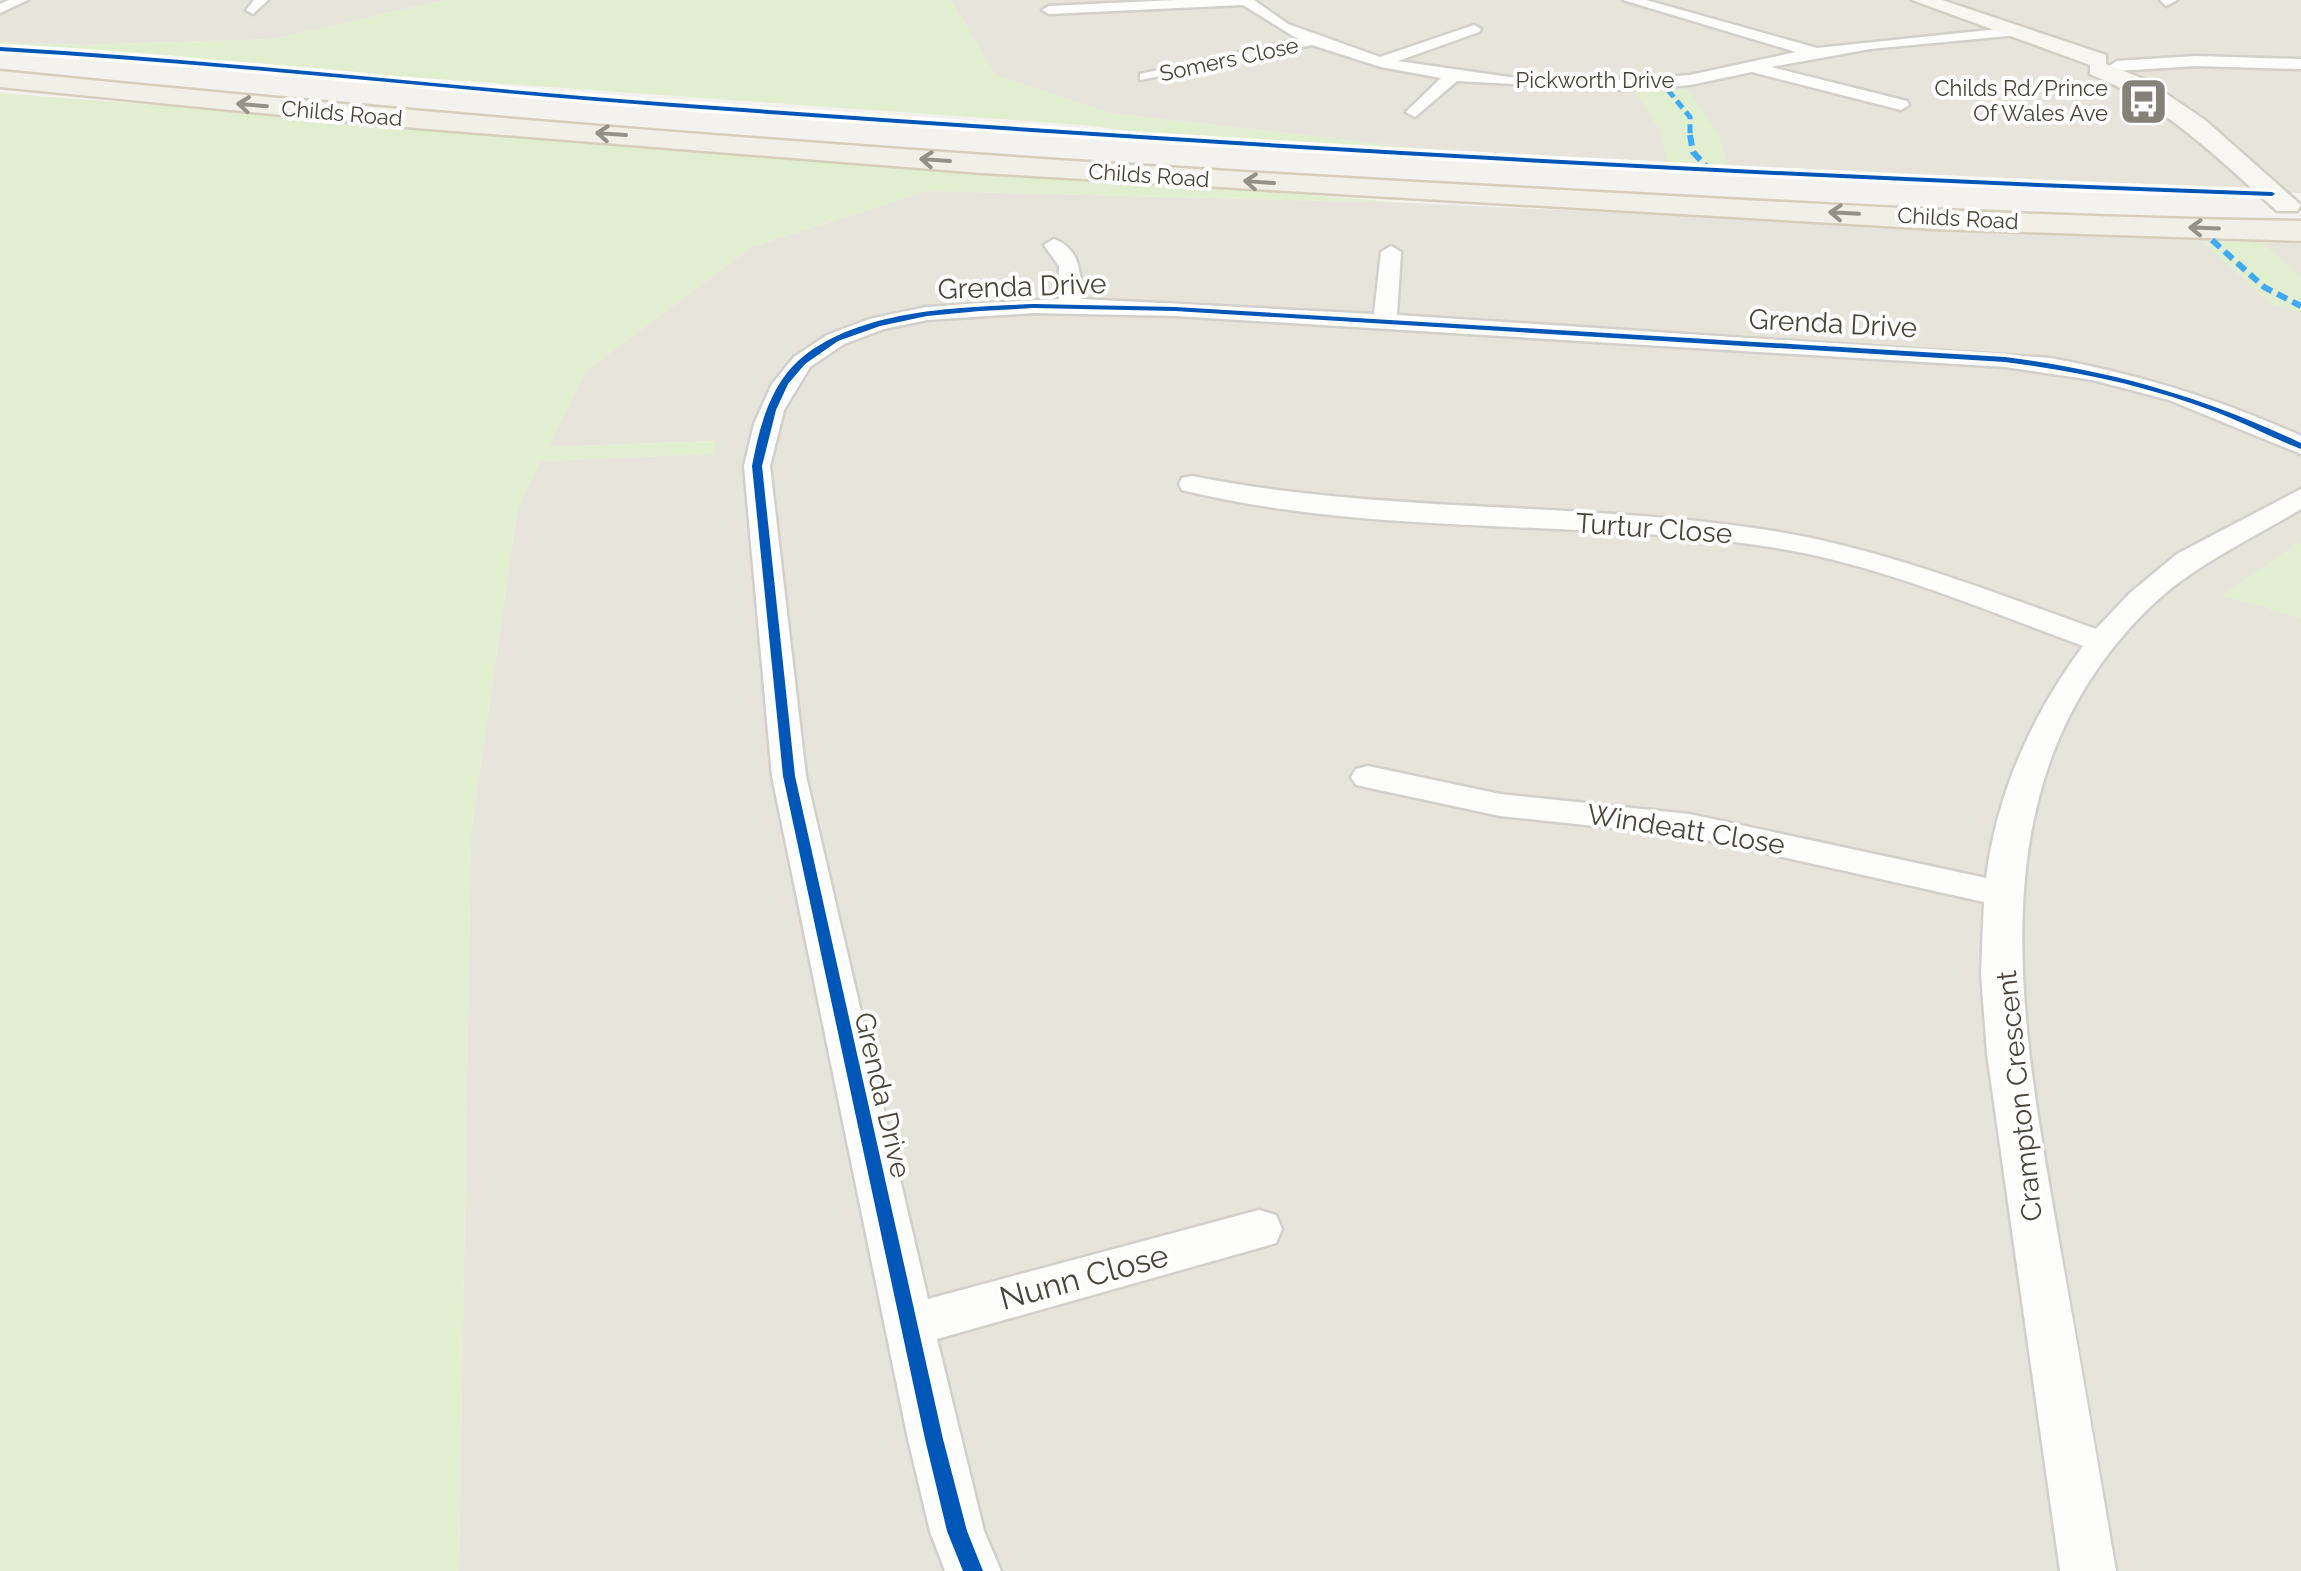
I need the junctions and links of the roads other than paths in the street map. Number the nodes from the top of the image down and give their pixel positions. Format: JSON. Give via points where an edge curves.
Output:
{"nodes":[{"id":1,"x":22,"y":0,"type":"edge"},
{"id":2,"x":1630,"y":0,"type":"edge"},
{"id":3,"x":1922,"y":0,"type":"edge"},
{"id":4,"x":1245,"y":1,"type":"edge"},
{"id":5,"x":0,"y":8,"type":"edge"},
{"id":6,"x":1049,"y":10,"type":"dead end"},
{"id":7,"x":1474,"y":29,"type":"dead end"},
{"id":8,"x":2018,"y":31,"type":"junction"},
{"id":9,"x":1312,"y":41,"type":"junction"},
{"id":10,"x":1815,"y":52,"type":"junction"},
{"id":11,"x":0,"y":62,"type":"edge"},
{"id":12,"x":1383,"y":62,"type":"junction"},
{"id":13,"x":2301,"y":64,"type":"edge"},
{"id":14,"x":2103,"y":65,"type":"junction"},
{"id":15,"x":1756,"y":68,"type":"junction"},
{"id":16,"x":1455,"y":74,"type":"junction"},
{"id":17,"x":1146,"y":77,"type":"dead end"},
{"id":18,"x":0,"y":79,"type":"edge"},
{"id":19,"x":1900,"y":105,"type":"dead end"},
{"id":20,"x":1415,"y":112,"type":"dead end"},
{"id":21,"x":1328,"y":161,"type":"junction"},
{"id":22,"x":1692,"y":206,"type":"junction"},
{"id":23,"x":2298,"y":210,"type":"edge"},
{"id":24,"x":1054,"y":245,"type":"dead end"},
{"id":25,"x":1391,"y":252,"type":"dead end"},
{"id":26,"x":1070,"y":308,"type":"junction"},
{"id":27,"x":1385,"y":322,"type":"junction"},
{"id":28,"x":2301,"y":446,"type":"edge"},
{"id":29,"x":1192,"y":484,"type":"dead end"},
{"id":30,"x":2299,"y":499,"type":"edge"},
{"id":31,"x":2102,"y":642,"type":"junction"},
{"id":32,"x":1368,"y":778,"type":"dead end"},
{"id":33,"x":2002,"y":894,"type":"junction"},
{"id":34,"x":1259,"y":1228,"type":"dead end"},
{"id":35,"x":909,"y":1325,"type":"junction"},
{"id":36,"x":974,"y":1571,"type":"edge"},
{"id":37,"x":2088,"y":1571,"type":"edge"}],
"edges":[{"from":1,"to":5,"type":"street"},
{"from":2,"to":10,"type":"street"},
{"from":3,"to":8,"type":"street"},
{"from":4,"to":6,"type":"street"},
{"from":4,"to":9,"type":"street","name":"Pickworth Drive","via":[[1272,23]]},
{"from":7,"to":12,"type":"street"},
{"from":8,"to":10,"type":"street","name":"Pickworth Drive"},
{"from":8,"to":14,"type":"street"},
{"from":9,"to":12,"type":"street","name":"Pickworth Drive"},
{"from":9,"to":17,"type":"street","name":"Somers Close"},
{"from":10,"to":15,"type":"street","name":"Pickworth Drive"},
{"from":11,"to":21,"type":"main road","name":"Childs Road"},
{"from":12,"to":16,"type":"street","name":"Pickworth Drive"},
{"from":13,"to":14,"type":"street"},
{"from":14,"to":23,"type":"street","via":[[2238,158]]},
{"from":15,"to":16,"type":"street","name":"Pickworth Drive","via":[[1646,84],[1550,84]]},
{"from":15,"to":19,"type":"street"},
{"from":16,"to":20,"type":"street"},
{"from":22,"to":18,"type":"main road","name":"Childs Road","one_way":true,"via":[[770,148]]},
{"from":21,"to":22,"type":"main road","via":[[1322,173],[1340,180]]},
{"from":21,"to":23,"type":"main road","name":"Childs Road"},
{"from":23,"to":22,"type":"main road","name":"Childs Road","one_way":true},
{"from":24,"to":26,"type":"street","via":[[1070,266]]},
{"from":25,"to":27,"type":"street"},
{"from":26,"to":27,"type":"street","name":"Grenda Drive"},
{"from":26,"to":35,"type":"street","name":"Grenda Drive","via":[[924,315],[845,336],[789,377],[759,454],[790,776]]},
{"from":27,"to":28,"type":"street","name":"Grenda Drive","via":[[2042,362],[2162,387]]},
{"from":29,"to":31,"type":"street","name":"Turtur Close","via":[[1286,502],[1804,544],[1894,567]]},
{"from":30,"to":31,"type":"street","name":"Crampton Crescent","via":[[2176,570]]},
{"from":31,"to":33,"type":"street","name":"Crampton Crescent","via":[[2060,702],[2035,754]]},
{"from":32,"to":33,"type":"street","name":"Windeatt Close","via":[[1500,805],[1690,825]]},
{"from":33,"to":37,"type":"street","name":"Crampton Crescent","via":[[2004,1012],[2020,1142]]},
{"from":34,"to":35,"type":"street","name":"Nunn Close"},
{"from":35,"to":36,"type":"street","name":"Grenda Drive","via":[[958,1531]]}]}
